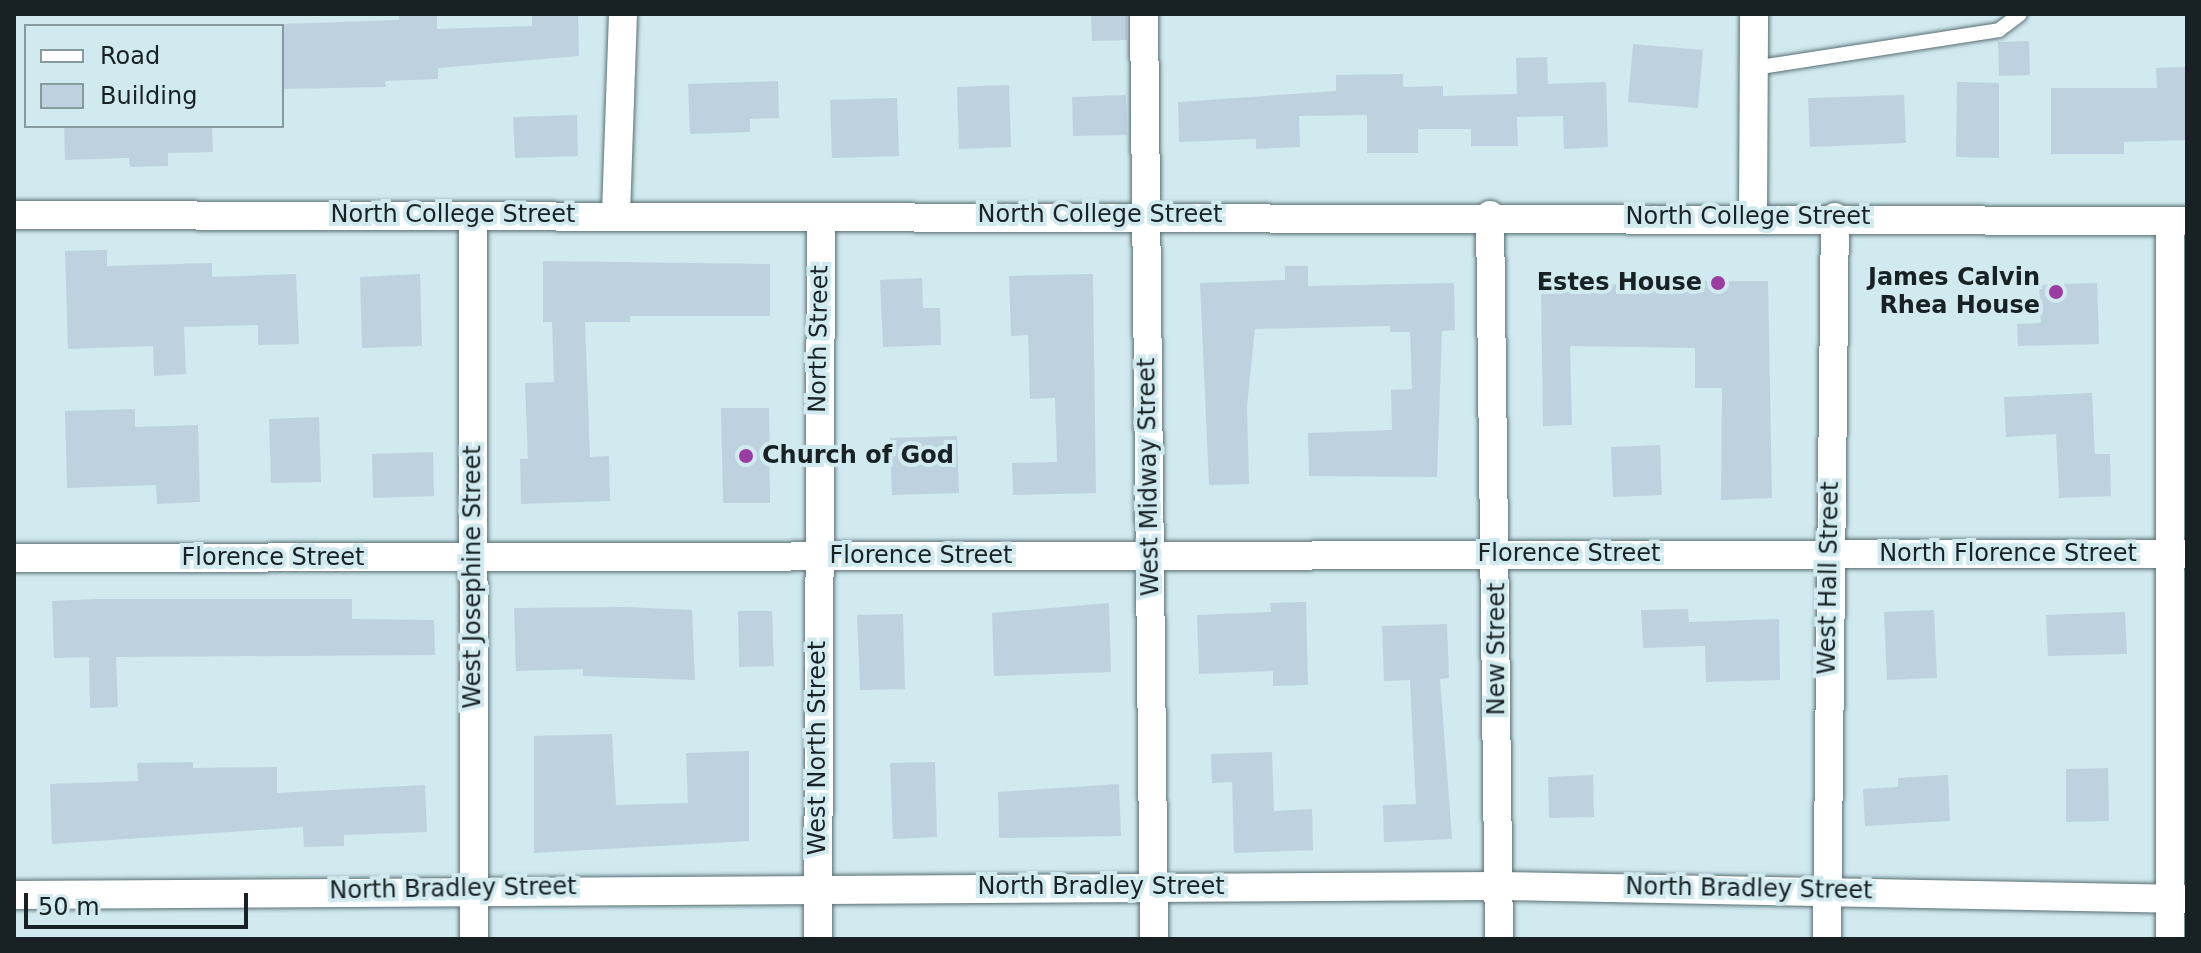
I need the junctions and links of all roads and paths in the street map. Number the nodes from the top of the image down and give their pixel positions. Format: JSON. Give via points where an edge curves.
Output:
{"nodes":[{"id":1,"x":623,"y":14,"type":"edge"},
{"id":2,"x":1144,"y":14,"type":"edge"},
{"id":3,"x":1754,"y":14,"type":"edge"},
{"id":4,"x":2020,"y":14,"type":"edge"},
{"id":5,"x":1754,"y":68,"type":"junction"},
{"id":6,"x":616,"y":214,"type":"junction"},
{"id":7,"x":1146,"y":214,"type":"junction"},
{"id":8,"x":14,"y":215,"type":"edge"},
{"id":9,"x":1490,"y":215,"type":"junction"},
{"id":10,"x":473,"y":216,"type":"junction"},
{"id":11,"x":1753,"y":217,"type":"junction"},
{"id":12,"x":1835,"y":217,"type":"junction"},
{"id":13,"x":821,"y":218,"type":"junction"},
{"id":14,"x":2178,"y":221,"type":"edge"},
{"id":15,"x":1829,"y":553,"type":"junction"},
{"id":16,"x":1497,"y":554,"type":"junction"},
{"id":17,"x":2178,"y":554,"type":"edge"},
{"id":18,"x":1150,"y":555,"type":"junction"},
{"id":19,"x":817,"y":556,"type":"junction"},
{"id":20,"x":473,"y":557,"type":"junction"},
{"id":21,"x":14,"y":558,"type":"edge"},
{"id":22,"x":1499,"y":886,"type":"junction"},
{"id":23,"x":1154,"y":887,"type":"junction"},
{"id":24,"x":474,"y":888,"type":"junction"},
{"id":25,"x":818,"y":888,"type":"junction"},
{"id":26,"x":1827,"y":888,"type":"junction"},
{"id":27,"x":14,"y":895,"type":"edge"},
{"id":28,"x":2178,"y":898,"type":"edge"},
{"id":29,"x":474,"y":939,"type":"edge"},
{"id":30,"x":818,"y":939,"type":"edge"},
{"id":31,"x":1154,"y":939,"type":"edge"},
{"id":32,"x":1499,"y":939,"type":"edge"},
{"id":33,"x":1827,"y":939,"type":"edge"},
{"id":34,"x":2170,"y":939,"type":"edge"}],
"edges":[{"from":1,"to":6,"type":"street"},
{"from":2,"to":7,"type":"street","name":"West Midway Street"},
{"from":3,"to":5,"type":"street"},
{"from":4,"to":5,"type":"lane","via":[[1999,30]]},
{"from":5,"to":11,"type":"street"},
{"from":6,"to":10,"type":"street","name":"North College Street"},
{"from":6,"to":13,"type":"street","name":"North College Street"},
{"from":7,"to":9,"type":"street","name":"North College Street"},
{"from":7,"to":13,"type":"street","name":"North College Street"},
{"from":7,"to":18,"type":"street","name":"West Midway Street"},
{"from":8,"to":10,"type":"street","name":"North College Street"},
{"from":9,"to":11,"type":"street","name":"North College Street"},
{"from":9,"to":16,"type":"street","name":"New Street"},
{"from":10,"to":20,"type":"street","name":"West Josephine Street"},
{"from":11,"to":12,"type":"street","name":"North College Street"},
{"from":12,"to":14,"type":"street","name":"North College Street"},
{"from":12,"to":15,"type":"street","name":"West Hall Street"},
{"from":13,"to":19,"type":"street","name":"North Street"},
{"from":14,"to":17,"type":"street"},
{"from":15,"to":16,"type":"street","name":"Florence Street"},
{"from":15,"to":17,"type":"street","name":"North Florence Street"},
{"from":15,"to":26,"type":"street","name":"West Hall Street"},
{"from":16,"to":18,"type":"street","name":"Florence Street"},
{"from":16,"to":22,"type":"street","name":"New Street"},
{"from":17,"to":28,"type":"street"},
{"from":18,"to":19,"type":"street","name":"Florence Street"},
{"from":18,"to":23,"type":"street","name":"West Midway Street"},
{"from":19,"to":20,"type":"street","name":"Florence Street"},
{"from":19,"to":25,"type":"street","name":"West North Street"},
{"from":20,"to":21,"type":"street","name":"Florence Street"},
{"from":20,"to":24,"type":"street","name":"West Josephine Street"},
{"from":22,"to":23,"type":"street","name":"North Bradley Street"},
{"from":22,"to":26,"type":"street","name":"North Bradley Street"},
{"from":22,"to":32,"type":"street","name":"New Street"},
{"from":23,"to":25,"type":"street","name":"North Bradley Street"},
{"from":23,"to":31,"type":"street","name":"West Midway Street"},
{"from":24,"to":25,"type":"street","name":"North Bradley Street"},
{"from":24,"to":27,"type":"street","name":"North Bradley Street"},
{"from":24,"to":29,"type":"street","name":"West Josephine Street"},
{"from":25,"to":30,"type":"street","name":"West North Street"},
{"from":26,"to":28,"type":"street","name":"North Bradley Street"},
{"from":26,"to":33,"type":"street","name":"West Hall Street"},
{"from":28,"to":34,"type":"street"}]}
